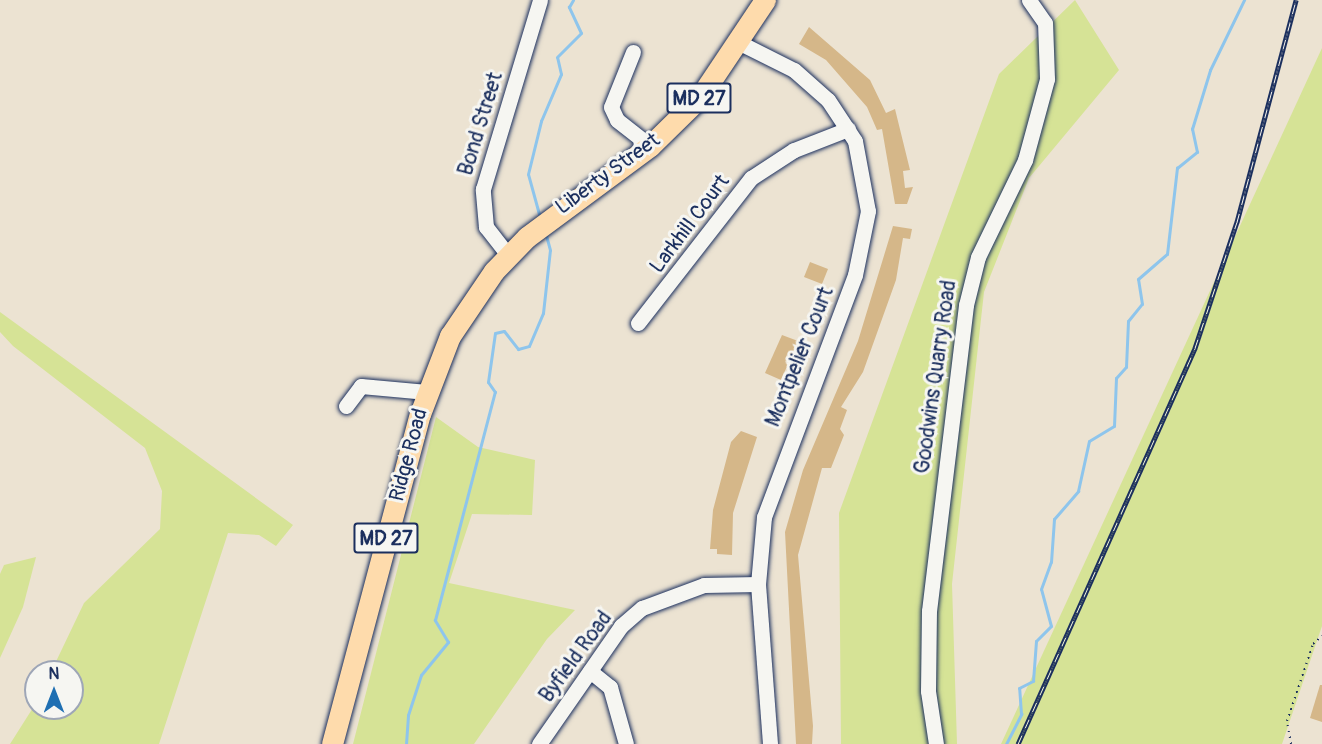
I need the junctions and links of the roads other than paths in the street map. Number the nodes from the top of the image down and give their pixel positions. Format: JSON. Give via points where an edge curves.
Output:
{"nodes":[{"id":1,"x":540,"y":0,"type":"edge"},
{"id":2,"x":765,"y":0,"type":"edge"},
{"id":3,"x":1029,"y":0,"type":"edge"},
{"id":4,"x":740,"y":43,"type":"junction"},
{"id":5,"x":633,"y":52,"type":"dead end"},
{"id":6,"x":848,"y":129,"type":"junction"},
{"id":7,"x":650,"y":146,"type":"junction"},
{"id":8,"x":508,"y":255,"type":"junction"},
{"id":9,"x":638,"y":323,"type":"dead end"},
{"id":10,"x":427,"y":392,"type":"junction"},
{"id":11,"x":346,"y":406,"type":"dead end"},
{"id":12,"x":758,"y":584,"type":"junction"},
{"id":13,"x":590,"y":671,"type":"junction"},
{"id":14,"x":332,"y":744,"type":"edge"},
{"id":15,"x":539,"y":744,"type":"edge"},
{"id":16,"x":626,"y":744,"type":"edge"},
{"id":17,"x":770,"y":744,"type":"edge"},
{"id":18,"x":936,"y":744,"type":"edge"}],
"edges":[{"from":1,"to":8,"type":"street","name":"Bond Street","via":[[483,189],[486,227]]},
{"from":2,"to":4,"type":"highway","name":"Liberty Street","number":"MD 27"},
{"from":3,"to":18,"type":"street","name":"Goodwins Quarry Road","via":[[1045,23],[1047,79],[1028,149],[978,257],[964,316],[929,611],[928,691]]},
{"from":4,"to":6,"type":"street","name":"Montpelier Court","via":[[804,77]]},
{"from":4,"to":7,"type":"highway","name":"Liberty Street","number":"MD 27","via":[[700,97]]},
{"from":5,"to":7,"type":"street","via":[[611,107],[617,120]]},
{"from":6,"to":9,"type":"street","name":"Larkhill Court","via":[[794,150],[751,178]]},
{"from":6,"to":12,"type":"street","name":"Montpelier Court","via":[[867,189],[864,250],[774,480],[764,517]]},
{"from":7,"to":8,"type":"highway","name":"Liberty Street","number":"MD 27","via":[[569,202]]},
{"from":8,"to":10,"type":"highway","name":"Ridge Road","number":"MD 27","via":[[450,336]]},
{"from":10,"to":11,"type":"street","via":[[361,386]]},
{"from":10,"to":14,"type":"highway","name":"Ridge Road","number":"MD 27"},
{"from":12,"to":13,"type":"street","name":"Byfield Road","via":[[704,585],[642,608],[621,626]]},
{"from":12,"to":17,"type":"street","name":"Montpelier Court"},
{"from":13,"to":15,"type":"street","name":"Byfield Road"},
{"from":13,"to":16,"type":"street","via":[[610,687]]}]}
